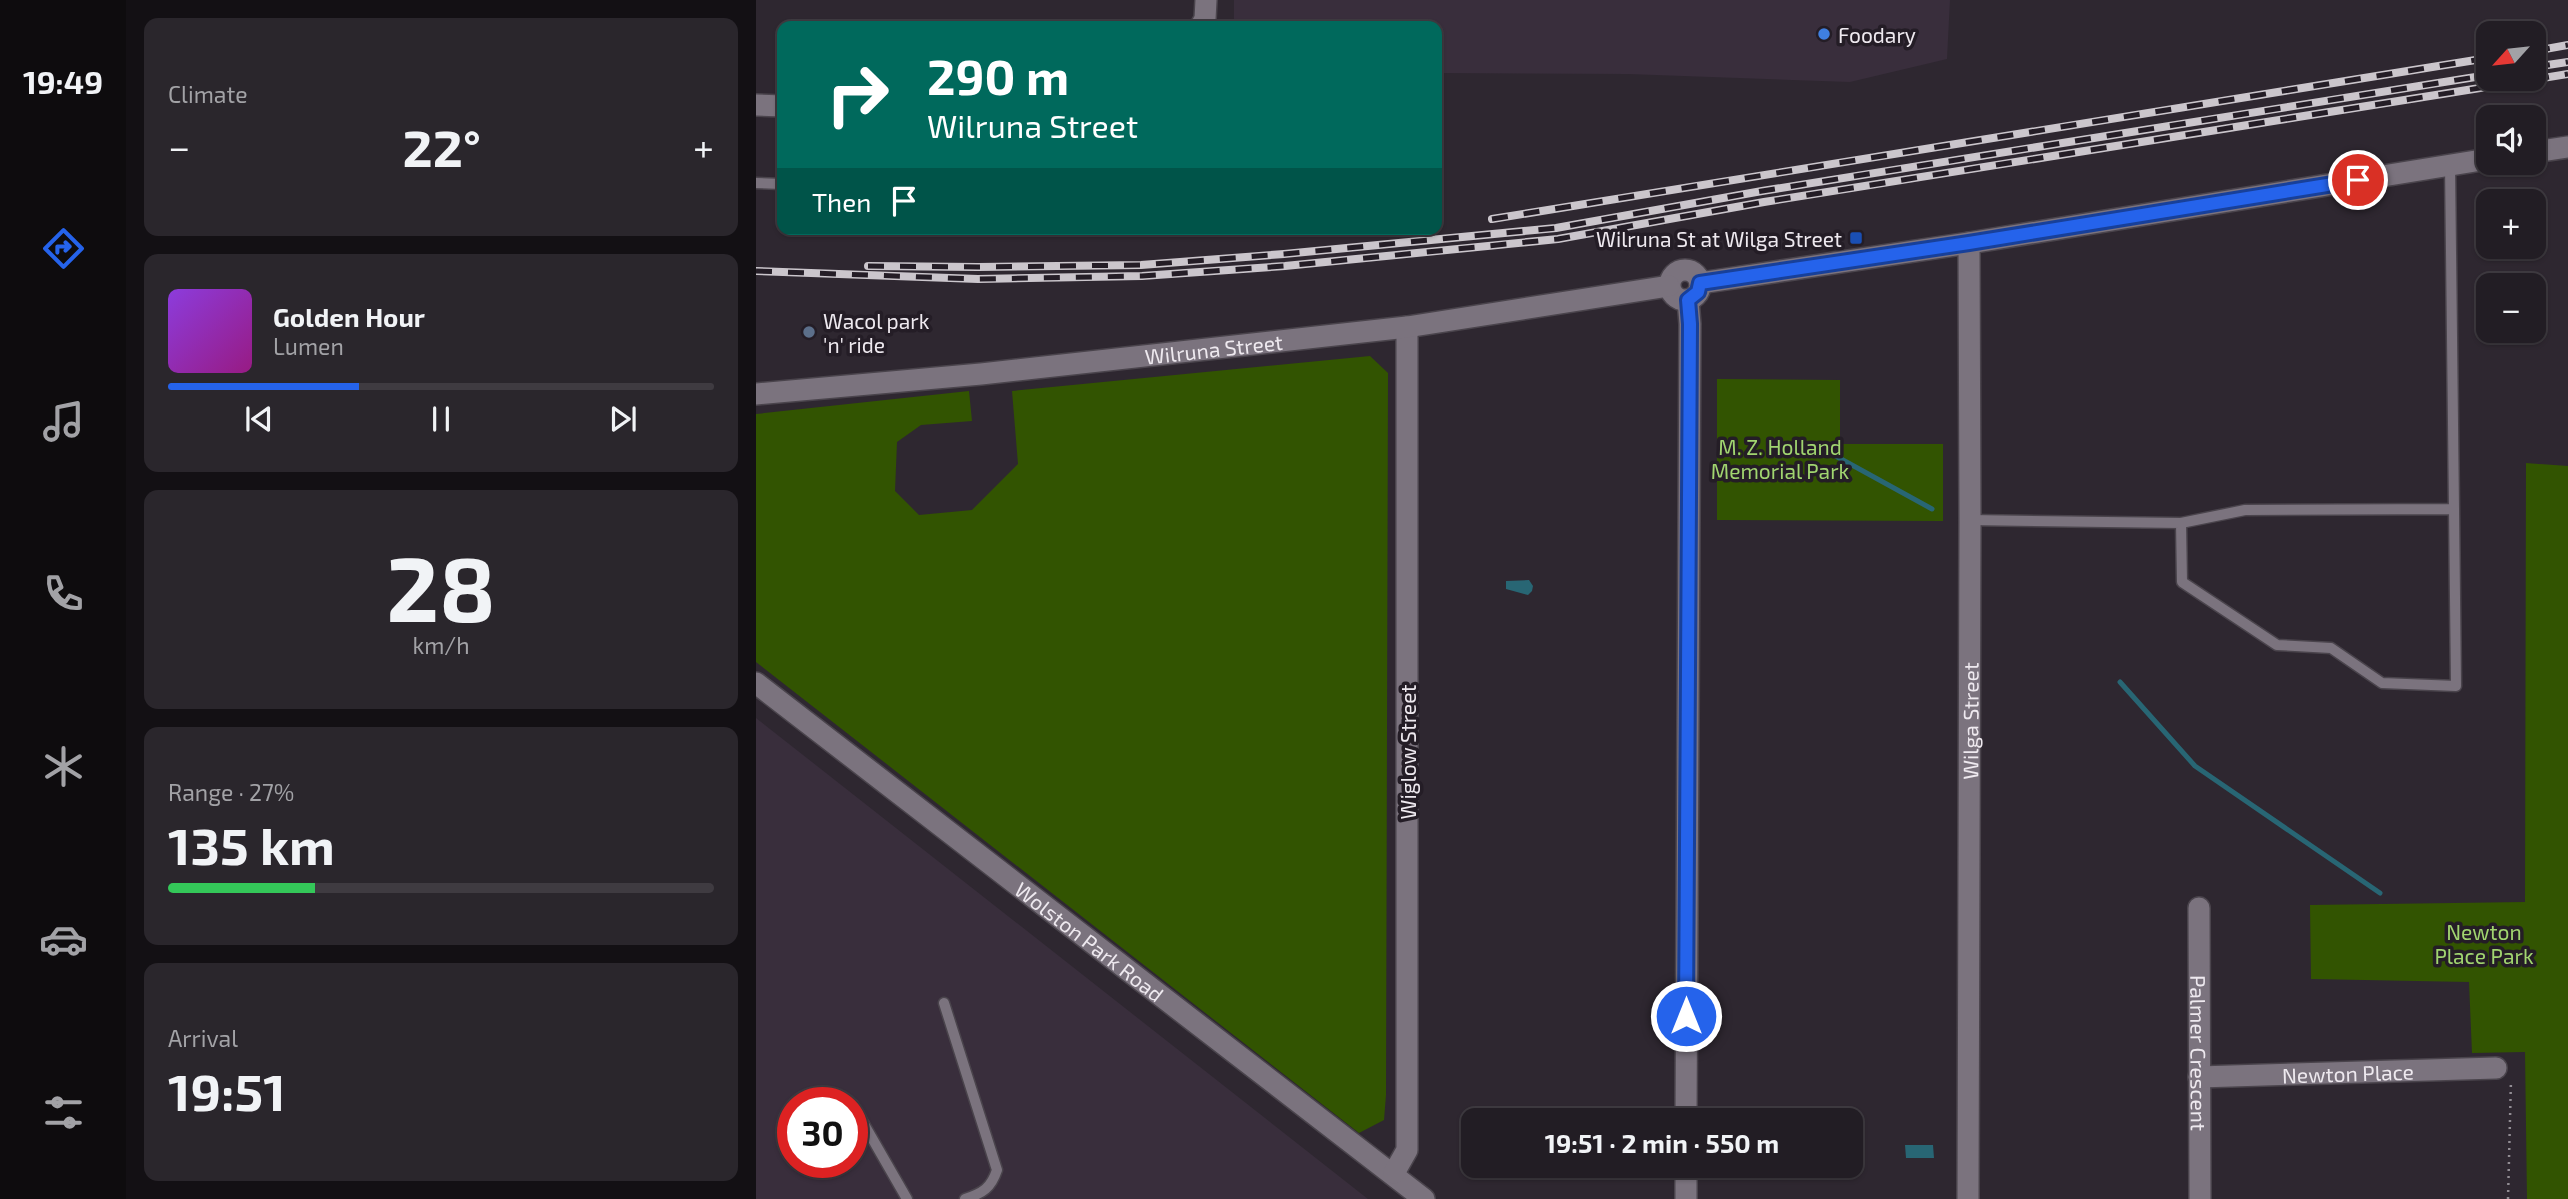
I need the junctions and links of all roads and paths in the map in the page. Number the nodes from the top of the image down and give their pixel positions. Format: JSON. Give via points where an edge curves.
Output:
{"nodes":[{"id":1,"x":1206,"y":0,"type":"edge"},
{"id":2,"x":1204,"y":21,"type":"edge"},
{"id":3,"x":756,"y":105,"type":"edge"},
{"id":4,"x":777,"y":106,"type":"edge"},
{"id":5,"x":2568,"y":147,"type":"edge"},
{"id":6,"x":2546,"y":150,"type":"edge"},
{"id":7,"x":2476,"y":161,"type":"edge"},
{"id":8,"x":2450,"y":165,"type":"junction"},
{"id":9,"x":756,"y":183,"type":"edge"},
{"id":10,"x":777,"y":184,"type":"edge"},
{"id":11,"x":1969,"y":243,"type":"junction"},
{"id":12,"x":1694,"y":291,"type":"junction"},
{"id":13,"x":1407,"y":327,"type":"junction"},
{"id":14,"x":756,"y":394,"type":"edge"},
{"id":15,"x":2454,"y":509,"type":"junction"},
{"id":16,"x":1970,"y":520,"type":"junction"},
{"id":17,"x":2181,"y":523,"type":"junction"},
{"id":18,"x":756,"y":684,"type":"edge"},
{"id":19,"x":2199,"y":908,"type":"dead end"},
{"id":20,"x":944,"y":1003,"type":"dead end"},
{"id":21,"x":2496,"y":1068,"type":"joint"},
{"id":22,"x":2199,"y":1077,"type":"junction"},
{"id":23,"x":1686,"y":1108,"type":"edge"},
{"id":24,"x":868,"y":1131,"type":"edge"},
{"id":25,"x":1394,"y":1173,"type":"junction"},
{"id":26,"x":1686,"y":1178,"type":"edge"},
{"id":27,"x":907,"y":1199,"type":"edge"},
{"id":28,"x":965,"y":1199,"type":"edge"},
{"id":29,"x":1424,"y":1199,"type":"edge"},
{"id":30,"x":1686,"y":1199,"type":"edge"},
{"id":31,"x":1968,"y":1199,"type":"edge"},
{"id":32,"x":2200,"y":1199,"type":"edge"},
{"id":33,"x":2508,"y":1199,"type":"edge"}],
"edges":[{"from":1,"to":2,"type":"street"},
{"from":3,"to":4,"type":"street"},
{"from":5,"to":6,"type":"street"},
{"from":7,"to":8,"type":"street","name":"Wilruna Street"},
{"from":8,"to":11,"type":"street","name":"Wilruna Street"},
{"from":8,"to":15,"type":"lane"},
{"from":9,"to":10,"type":"lane"},
{"from":11,"to":12,"type":"street","name":"Wilruna Street"},
{"from":11,"to":16,"type":"street","name":"Wilga Street"},
{"from":12,"to":13,"type":"street","name":"Wilruna Street","via":[[1695,274],[1683,270],[1675,273],[1669,286]]},
{"from":12,"to":23,"type":"street","via":[[1690,337]]},
{"from":13,"to":14,"type":"street","name":"Wilruna Street"},
{"from":13,"to":25,"type":"street","name":"Wiglow Street","via":[[1407,1150]]},
{"from":15,"to":17,"type":"lane","via":[[2245,510]]},
{"from":15,"to":17,"type":"lane","via":[[2456,686],[2382,683],[2332,648],[2277,645],[2182,582]]},
{"from":16,"to":17,"type":"lane"},
{"from":16,"to":31,"type":"street","name":"Wilga Street"},
{"from":18,"to":25,"type":"street","name":"Wolston Park Road"},
{"from":19,"to":22,"type":"street","name":"Palmer Crescent"},
{"from":20,"to":28,"type":"lane","via":[[997,1170],[992,1185]]},
{"from":21,"to":22,"type":"street","name":"Newton Place"},
{"from":21,"to":33,"type":"path","via":[[2511,1069]]},
{"from":22,"to":32,"type":"street","name":"Palmer Crescent"},
{"from":24,"to":27,"type":"lane"},
{"from":25,"to":29,"type":"street","name":"Wolston Park Road"},
{"from":26,"to":30,"type":"street"}]}
